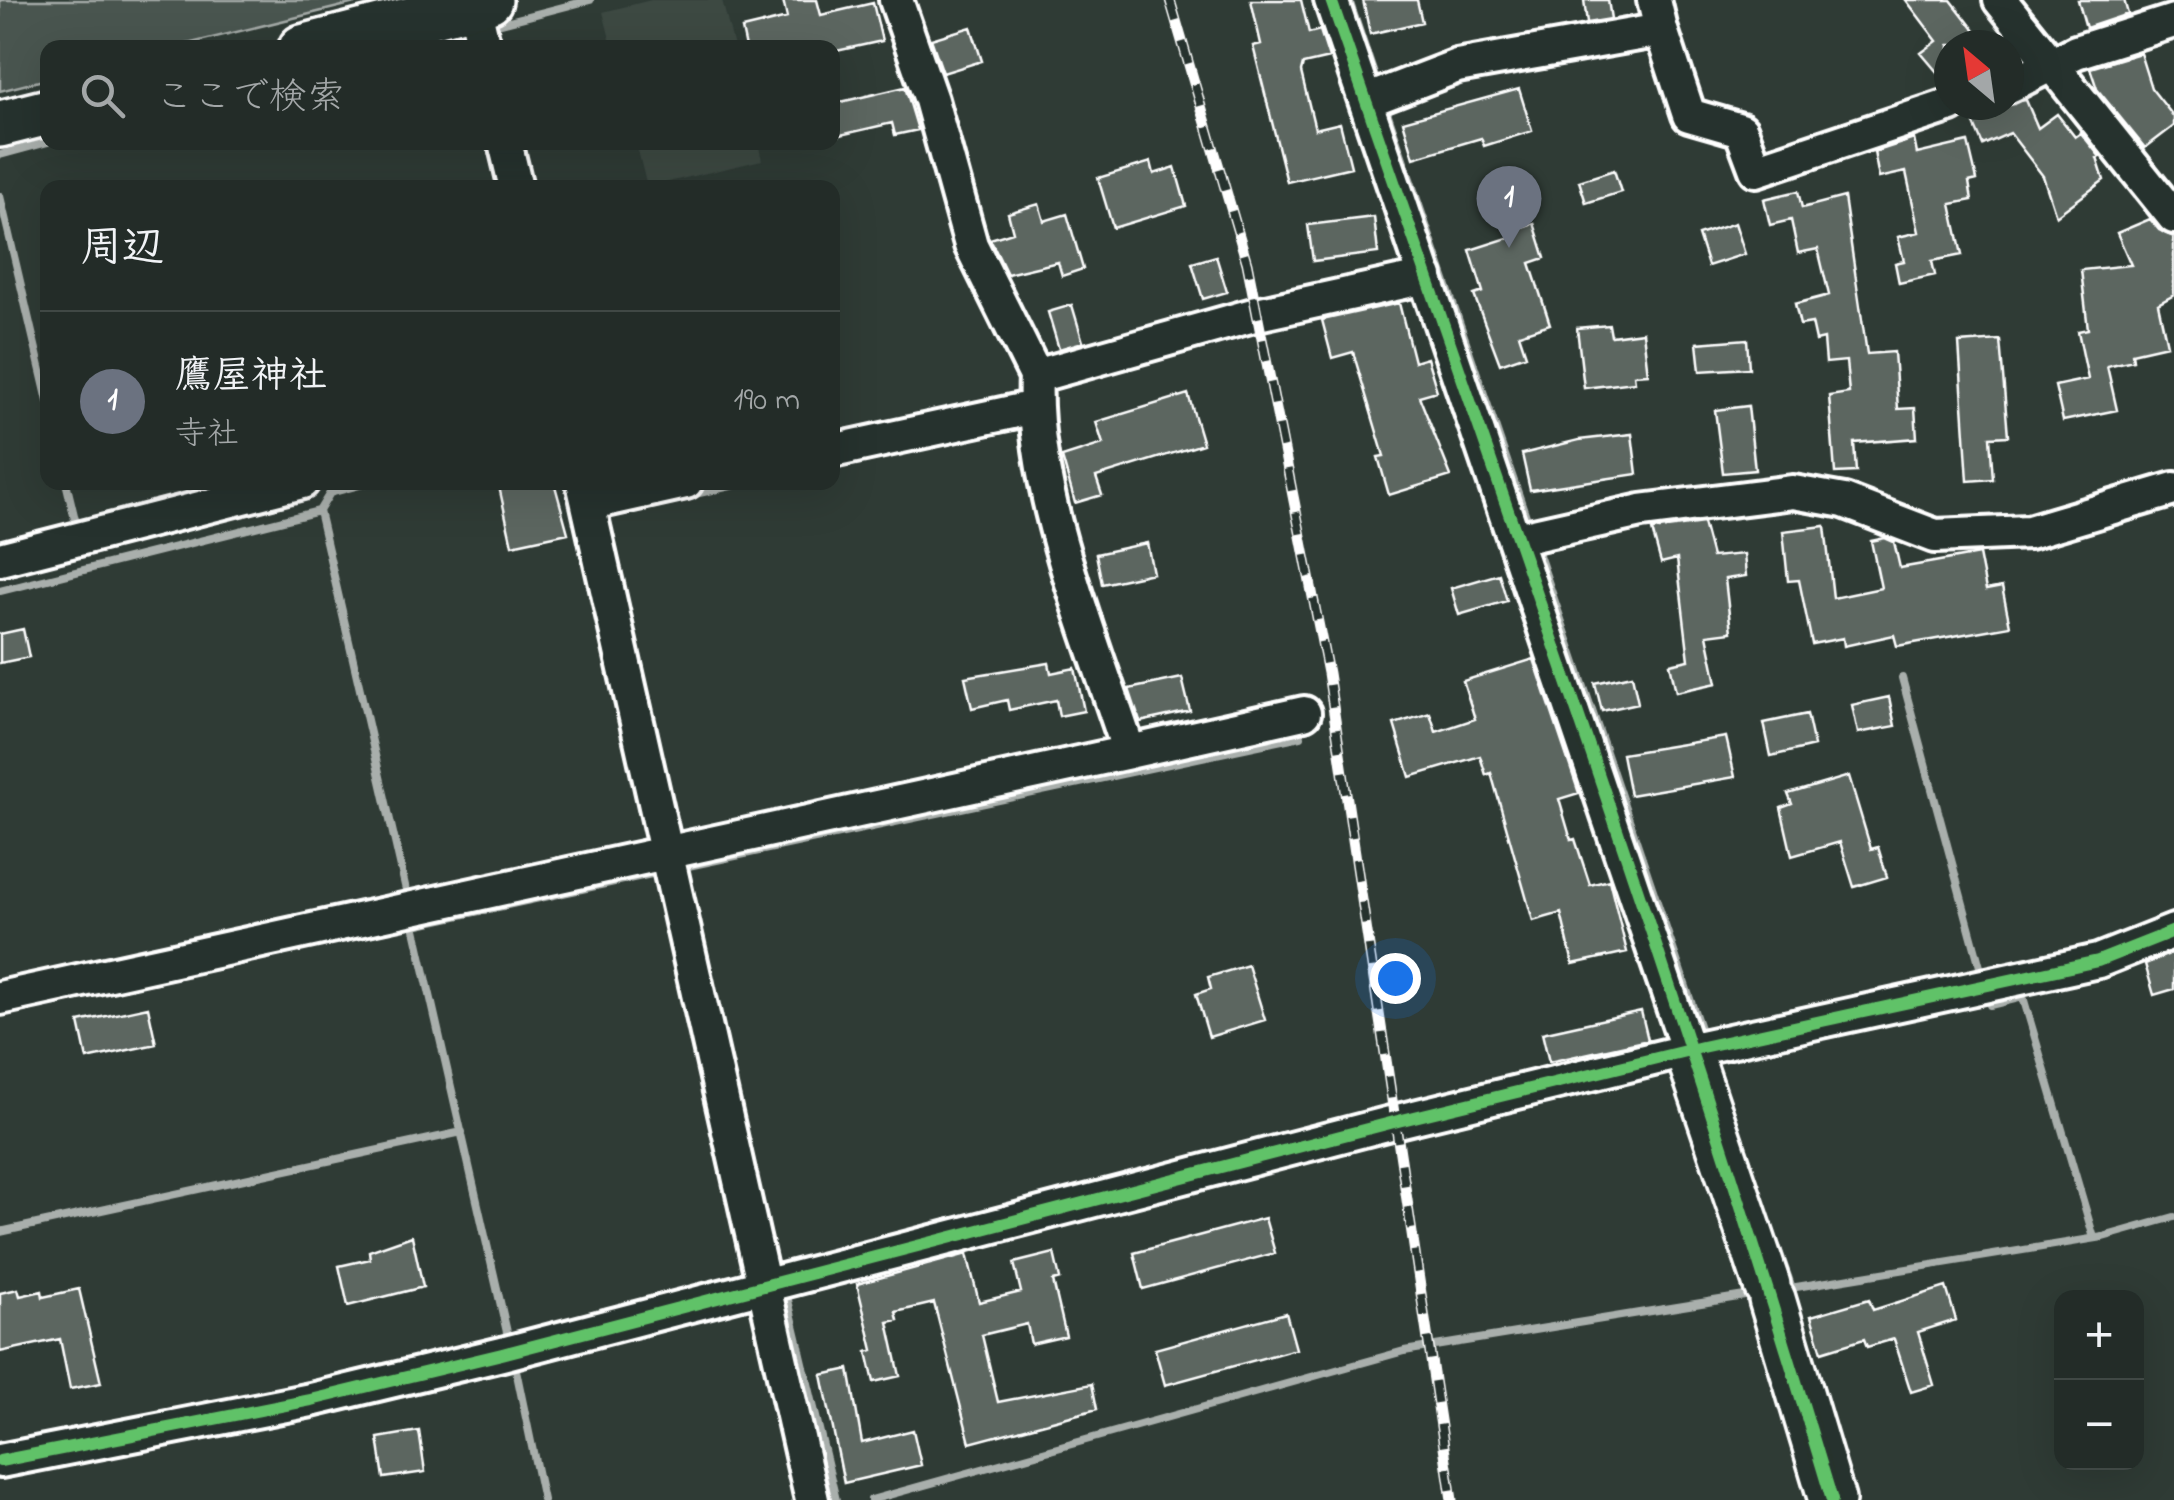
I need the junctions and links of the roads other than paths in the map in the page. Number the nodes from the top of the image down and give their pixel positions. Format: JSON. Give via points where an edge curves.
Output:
{"nodes":[{"id":1,"x":896,"y":0,"type":"edge"},
{"id":2,"x":1331,"y":0,"type":"edge"},
{"id":3,"x":2000,"y":0,"type":"edge"},
{"id":4,"x":1658,"y":15,"type":"edge"},
{"id":5,"x":2174,"y":21,"type":"edge"},
{"id":6,"x":481,"y":22,"type":"edge"},
{"id":7,"x":357,"y":40,"type":"edge"},
{"id":8,"x":2052,"y":66,"type":"junction"},
{"id":9,"x":2024,"y":79,"type":"edge"},
{"id":10,"x":1376,"y":98,"type":"junction"},
{"id":11,"x":1934,"y":111,"type":"edge"},
{"id":12,"x":40,"y":114,"type":"edge"},
{"id":13,"x":0,"y":124,"type":"edge"},
{"id":14,"x":507,"y":150,"type":"edge"},
{"id":15,"x":514,"y":180,"type":"edge"},
{"id":16,"x":2174,"y":217,"type":"edge"},
{"id":17,"x":1426,"y":277,"type":"junction"},
{"id":18,"x":1035,"y":392,"type":"junction"},
{"id":19,"x":840,"y":449,"type":"edge"},
{"id":20,"x":2174,"y":489,"type":"edge"},
{"id":21,"x":271,"y":490,"type":"edge"},
{"id":22,"x":637,"y":490,"type":"edge"},
{"id":23,"x":594,"y":497,"type":"edge"},
{"id":24,"x":1525,"y":536,"type":"junction"},
{"id":25,"x":0,"y":558,"type":"edge"},
{"id":26,"x":1304,"y":712,"type":"dead end"},
{"id":27,"x":1129,"y":752,"type":"junction"},
{"id":28,"x":669,"y":864,"type":"junction"},
{"id":29,"x":2174,"y":931,"type":"edge"},
{"id":30,"x":0,"y":998,"type":"edge"},
{"id":31,"x":1702,"y":1048,"type":"junction"},
{"id":32,"x":765,"y":1289,"type":"junction"},
{"id":33,"x":0,"y":1461,"type":"edge"},
{"id":34,"x":812,"y":1500,"type":"edge"},
{"id":35,"x":1832,"y":1500,"type":"edge"}],
"edges":[{"from":1,"to":18,"type":"street","via":[[971,245]]},
{"from":2,"to":10,"type":"street"},
{"from":3,"to":8,"type":"street"},
{"from":4,"to":10,"type":"street","via":[[1457,66]]},
{"from":4,"to":11,"type":"street","via":[[1689,115],[1741,130],[1756,170]]},
{"from":5,"to":8,"type":"street"},
{"from":6,"to":7,"type":"street"},
{"from":8,"to":9,"type":"street"},
{"from":8,"to":16,"type":"street"},
{"from":10,"to":17,"type":"street"},
{"from":12,"to":13,"type":"street"},
{"from":14,"to":15,"type":"street"},
{"from":17,"to":18,"type":"street","via":[[1257,314]]},
{"from":17,"to":24,"type":"street"},
{"from":18,"to":19,"type":"street"},
{"from":18,"to":27,"type":"street","via":[[1058,530]]},
{"from":20,"to":24,"type":"street","via":[[2029,532],[1935,536],[1844,500],[1793,492],[1641,510]]},
{"from":21,"to":25,"type":"street"},
{"from":22,"to":23,"type":"street"},
{"from":23,"to":28,"type":"street"},
{"from":24,"to":31,"type":"street"},
{"from":26,"to":27,"type":"street"},
{"from":27,"to":28,"type":"street"},
{"from":28,"to":30,"type":"street","via":[[411,908]]},
{"from":28,"to":32,"type":"street"},
{"from":29,"to":31,"type":"street","via":[[2098,962]]},
{"from":31,"to":32,"type":"street","via":[[1078,1203]]},
{"from":31,"to":35,"type":"street"},
{"from":32,"to":33,"type":"street","via":[[311,1400]]},
{"from":32,"to":34,"type":"street"}]}
